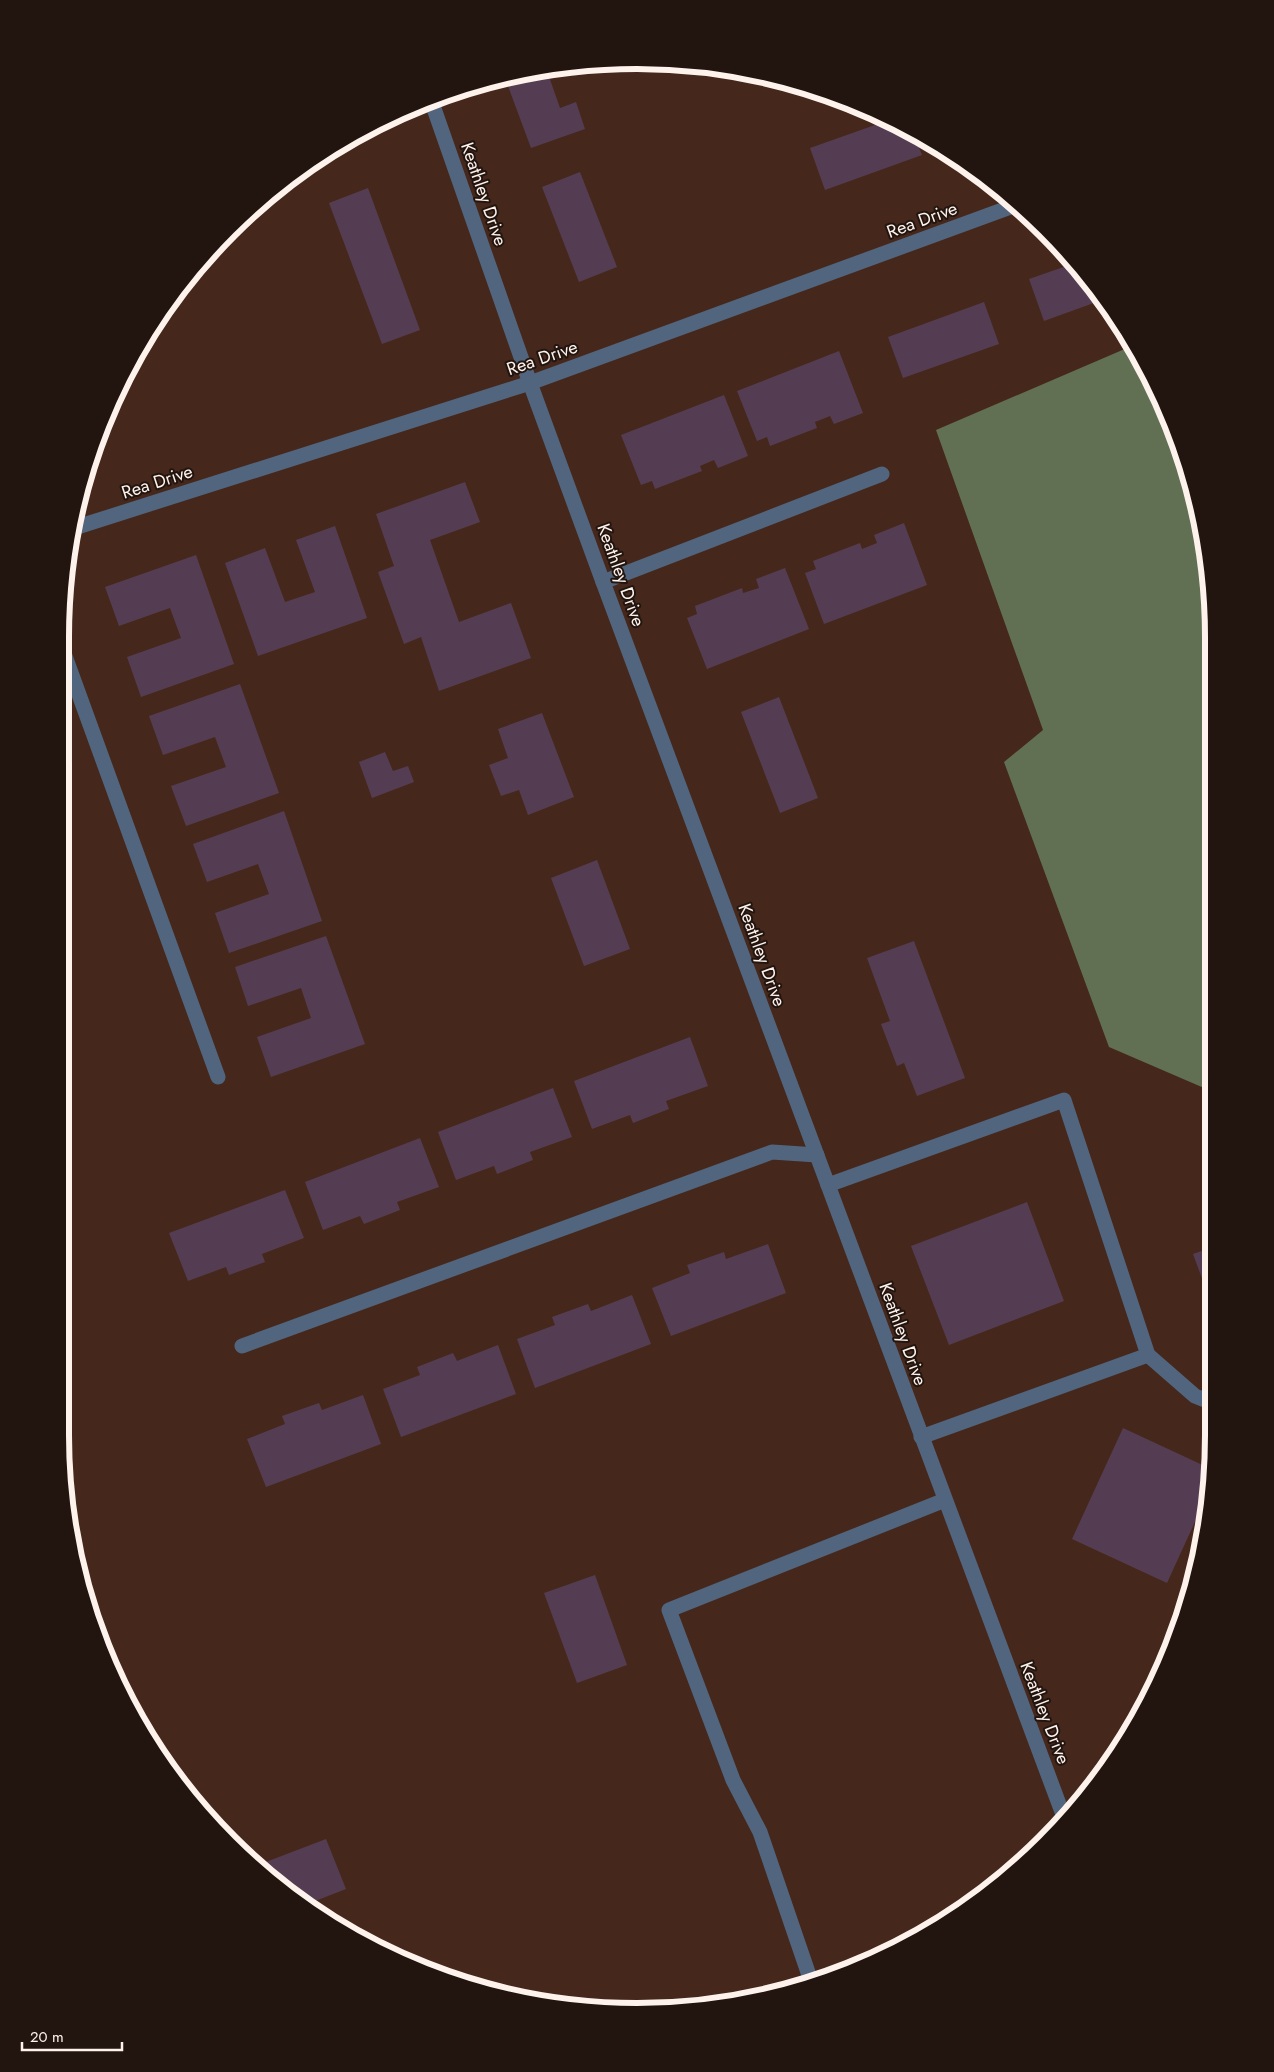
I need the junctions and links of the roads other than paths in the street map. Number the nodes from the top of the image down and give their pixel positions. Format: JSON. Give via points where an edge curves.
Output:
{"nodes":[{"id":1,"x":433,"y":107,"type":"edge"},
{"id":2,"x":1009,"y":208,"type":"edge"},
{"id":3,"x":530,"y":382,"type":"junction"},
{"id":4,"x":882,"y":474,"type":"dead end"},
{"id":5,"x":80,"y":526,"type":"edge"},
{"id":6,"x":603,"y":582,"type":"junction"},
{"id":7,"x":69,"y":667,"type":"edge"},
{"id":8,"x":218,"y":1077,"type":"dead end"},
{"id":9,"x":817,"y":1155,"type":"junction"},
{"id":10,"x":828,"y":1185,"type":"junction"},
{"id":11,"x":242,"y":1346,"type":"dead end"},
{"id":12,"x":1148,"y":1355,"type":"junction"},
{"id":13,"x":1205,"y":1400,"type":"edge"},
{"id":14,"x":922,"y":1437,"type":"junction"},
{"id":15,"x":945,"y":1500,"type":"junction"},
{"id":16,"x":1063,"y":1811,"type":"edge"},
{"id":17,"x":809,"y":1976,"type":"edge"}],
"edges":[{"from":1,"to":3,"type":"street","name":"Keathley Drive"},
{"from":2,"to":3,"type":"street","name":"Rea Drive"},
{"from":3,"to":5,"type":"street","name":"Rea Drive"},
{"from":3,"to":6,"type":"street","name":"Keathley Drive"},
{"from":4,"to":6,"type":"street"},
{"from":6,"to":9,"type":"street","name":"Keathley Drive"},
{"from":7,"to":8,"type":"street"},
{"from":9,"to":10,"type":"street","name":"Keathley Drive"},
{"from":9,"to":11,"type":"street","via":[[772,1152]]},
{"from":10,"to":12,"type":"street","via":[[1064,1100]]},
{"from":10,"to":14,"type":"street","name":"Keathley Drive"},
{"from":12,"to":13,"type":"street","via":[[1195,1396]]},
{"from":12,"to":14,"type":"street"},
{"from":14,"to":15,"type":"street","name":"Keathley Drive"},
{"from":15,"to":16,"type":"street","name":"Keathley Drive"},
{"from":15,"to":17,"type":"street","via":[[669,1610],[733,1780],[760,1832]]}]}
